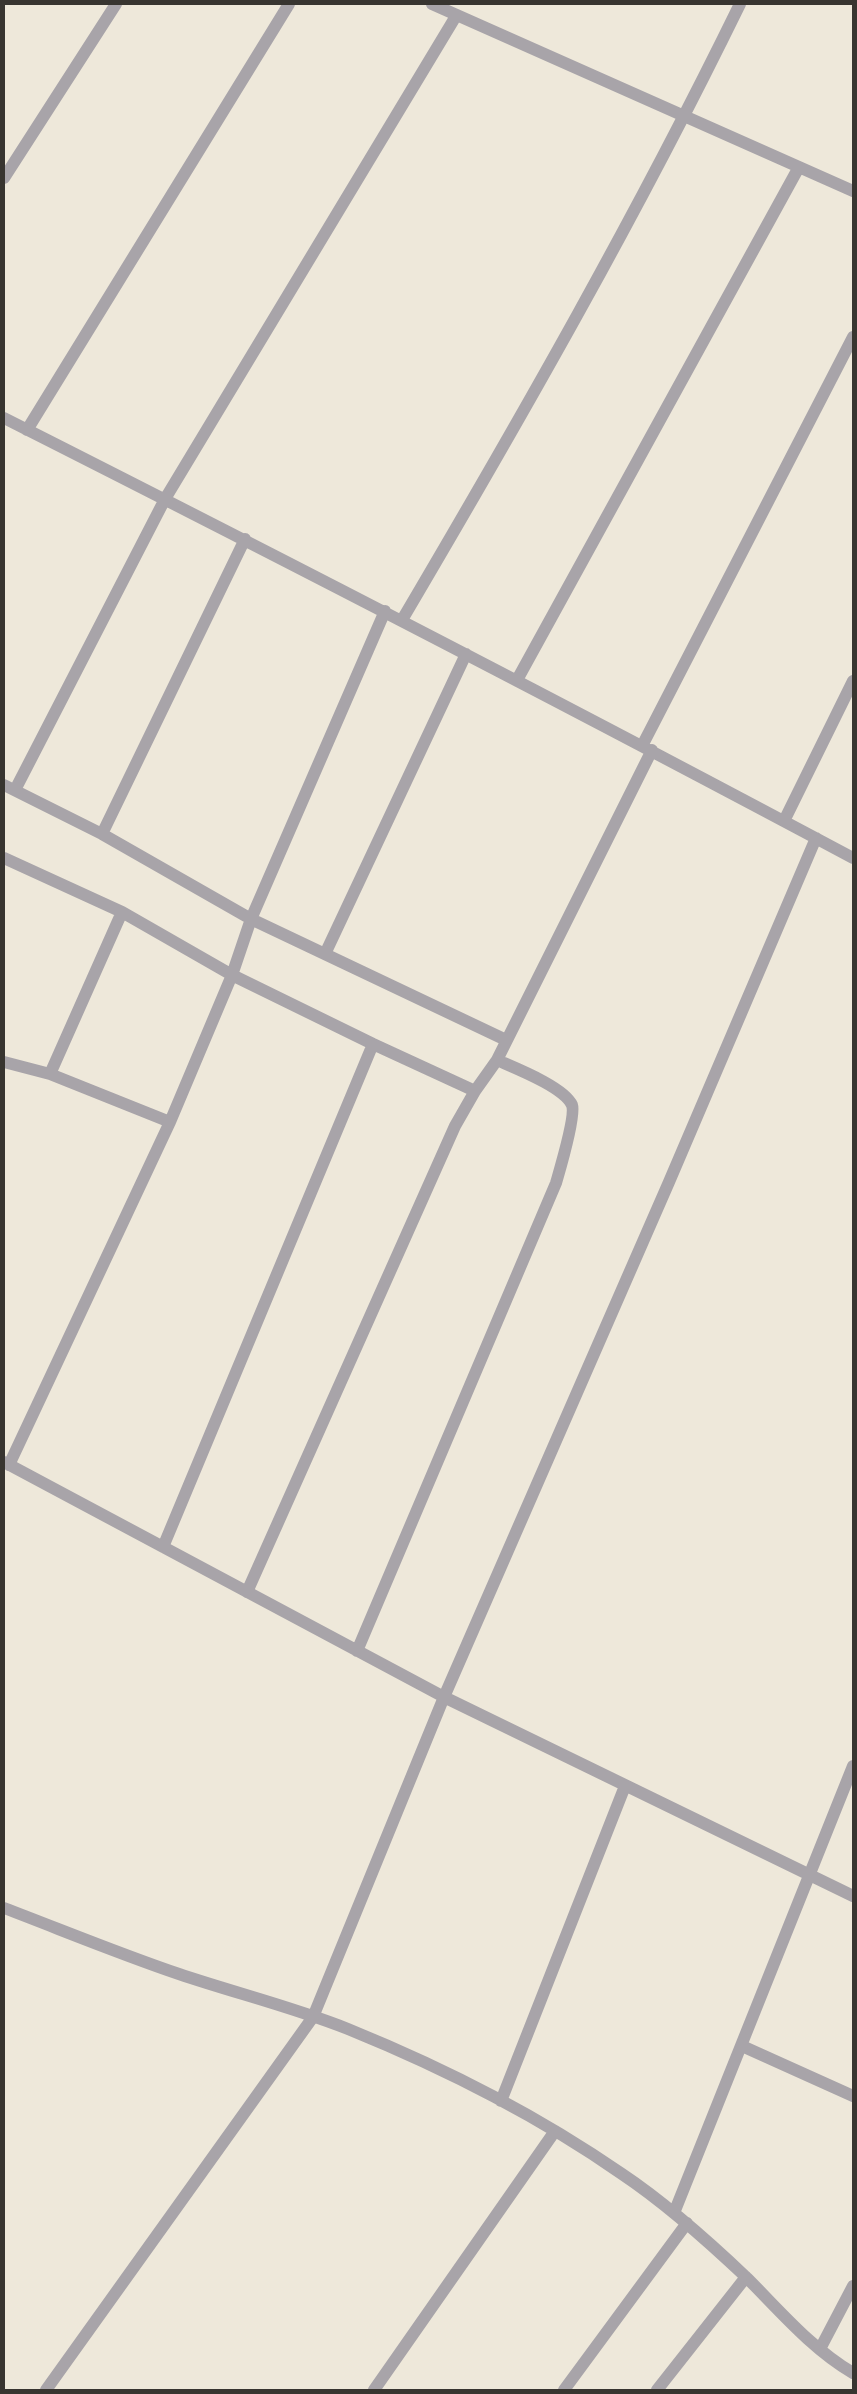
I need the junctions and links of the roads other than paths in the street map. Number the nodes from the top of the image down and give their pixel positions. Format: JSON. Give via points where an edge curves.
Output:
{"nodes":[{"id":1,"x":116,"y":4,"type":"edge"},
{"id":2,"x":289,"y":4,"type":"edge"},
{"id":3,"x":432,"y":4,"type":"edge"},
{"id":4,"x":740,"y":4,"type":"edge"},
{"id":5,"x":456,"y":16,"type":"junction"},
{"id":6,"x":685,"y":117,"type":"junction"},
{"id":7,"x":799,"y":166,"type":"junction"},
{"id":8,"x":4,"y":178,"type":"edge"},
{"id":9,"x":853,"y":191,"type":"edge"},
{"id":10,"x":853,"y":337,"type":"edge"},
{"id":11,"x":4,"y":418,"type":"edge"},
{"id":12,"x":27,"y":430,"type":"junction"},
{"id":13,"x":166,"y":499,"type":"junction"},
{"id":14,"x":244,"y":539,"type":"junction"},
{"id":15,"x":385,"y":611,"type":"junction"},
{"id":16,"x":402,"y":620,"type":"junction"},
{"id":17,"x":466,"y":654,"type":"junction"},
{"id":18,"x":517,"y":680,"type":"junction"},
{"id":19,"x":853,"y":681,"type":"edge"},
{"id":20,"x":647,"y":748,"type":"junction"},
{"id":21,"x":9,"y":787,"type":"edge"},
{"id":22,"x":784,"y":821,"type":"junction"},
{"id":23,"x":102,"y":834,"type":"junction"},
{"id":24,"x":816,"y":838,"type":"junction"},
{"id":25,"x":4,"y":858,"type":"edge"},
{"id":26,"x":853,"y":858,"type":"edge"},
{"id":27,"x":122,"y":912,"type":"junction"},
{"id":28,"x":251,"y":919,"type":"junction"},
{"id":29,"x":325,"y":954,"type":"junction"},
{"id":30,"x":232,"y":975,"type":"junction"},
{"id":31,"x":506,"y":1040,"type":"junction"},
{"id":32,"x":373,"y":1044,"type":"junction"},
{"id":33,"x":497,"y":1060,"type":"junction"},
{"id":34,"x":4,"y":1062,"type":"edge"},
{"id":35,"x":50,"y":1074,"type":"junction"},
{"id":36,"x":475,"y":1091,"type":"junction"},
{"id":37,"x":170,"y":1122,"type":"junction"},
{"id":38,"x":6,"y":1464,"type":"edge"},
{"id":39,"x":163,"y":1547,"type":"junction"},
{"id":40,"x":247,"y":1592,"type":"junction"},
{"id":41,"x":357,"y":1651,"type":"junction"},
{"id":42,"x":444,"y":1697,"type":"junction"},
{"id":43,"x":853,"y":1766,"type":"edge"},
{"id":44,"x":626,"y":1786,"type":"junction"},
{"id":45,"x":810,"y":1876,"type":"junction"},
{"id":46,"x":853,"y":1896,"type":"edge"},
{"id":47,"x":4,"y":1908,"type":"edge"},
{"id":48,"x":313,"y":2017,"type":"junction"},
{"id":49,"x":742,"y":2046,"type":"junction"},
{"id":50,"x":853,"y":2096,"type":"edge"},
{"id":51,"x":501,"y":2101,"type":"junction"},
{"id":52,"x":555,"y":2131,"type":"junction"},
{"id":53,"x":674,"y":2213,"type":"junction"},
{"id":54,"x":687,"y":2224,"type":"junction"},
{"id":55,"x":746,"y":2277,"type":"junction"},
{"id":56,"x":853,"y":2286,"type":"edge"},
{"id":57,"x":820,"y":2349,"type":"junction"},
{"id":58,"x":853,"y":2373,"type":"edge"},
{"id":59,"x":46,"y":2390,"type":"edge"},
{"id":60,"x":374,"y":2390,"type":"edge"},
{"id":61,"x":564,"y":2390,"type":"edge"},
{"id":62,"x":657,"y":2390,"type":"edge"}],
"edges":[{"from":1,"to":8,"type":"street"},
{"from":2,"to":12,"type":"street"},
{"from":3,"to":5,"type":"street"},
{"from":4,"to":6,"type":"street"},
{"from":5,"to":6,"type":"street"},
{"from":5,"to":13,"type":"street"},
{"from":6,"to":7,"type":"street"},
{"from":6,"to":16,"type":"street","via":[[574,324]]},
{"from":7,"to":9,"type":"street"},
{"from":7,"to":18,"type":"street"},
{"from":10,"to":20,"type":"street"},
{"from":11,"to":12,"type":"street"},
{"from":12,"to":13,"type":"street"},
{"from":13,"to":14,"type":"street"},
{"from":13,"to":21,"type":"street"},
{"from":14,"to":15,"type":"street"},
{"from":14,"to":23,"type":"street"},
{"from":15,"to":16,"type":"street"},
{"from":15,"to":28,"type":"street"},
{"from":16,"to":17,"type":"street"},
{"from":17,"to":18,"type":"street"},
{"from":17,"to":29,"type":"street"},
{"from":18,"to":20,"type":"street"},
{"from":19,"to":22,"type":"street"},
{"from":20,"to":22,"type":"street"},
{"from":20,"to":31,"type":"street"},
{"from":21,"to":23,"type":"street"},
{"from":22,"to":24,"type":"street"},
{"from":23,"to":28,"type":"street"},
{"from":24,"to":26,"type":"street"},
{"from":24,"to":42,"type":"street"},
{"from":25,"to":27,"type":"street"},
{"from":27,"to":30,"type":"street"},
{"from":27,"to":35,"type":"street"},
{"from":28,"to":29,"type":"street"},
{"from":28,"to":30,"type":"street"},
{"from":29,"to":31,"type":"street"},
{"from":30,"to":32,"type":"street"},
{"from":30,"to":37,"type":"street"},
{"from":31,"to":33,"type":"street"},
{"from":32,"to":36,"type":"street"},
{"from":32,"to":39,"type":"street"},
{"from":33,"to":36,"type":"street"},
{"from":33,"to":41,"type":"street","via":[[562,1093],[571,1103],[572,1118],[556,1183]]},
{"from":34,"to":35,"type":"street"},
{"from":35,"to":37,"type":"street"},
{"from":36,"to":40,"type":"street","via":[[456,1126]]},
{"from":37,"to":38,"type":"street"},
{"from":38,"to":39,"type":"street"},
{"from":39,"to":40,"type":"street"},
{"from":40,"to":41,"type":"street"},
{"from":41,"to":42,"type":"street"},
{"from":42,"to":44,"type":"street"},
{"from":42,"to":48,"type":"street"},
{"from":43,"to":45,"type":"street"},
{"from":44,"to":45,"type":"street"},
{"from":44,"to":51,"type":"street"},
{"from":45,"to":46,"type":"street"},
{"from":45,"to":49,"type":"street"},
{"from":47,"to":48,"type":"street","via":[[178,1974]]},
{"from":48,"to":51,"type":"street","via":[[436,2068]]},
{"from":48,"to":59,"type":"street"},
{"from":49,"to":50,"type":"street"},
{"from":49,"to":53,"type":"street"},
{"from":51,"to":52,"type":"street"},
{"from":52,"to":53,"type":"street","via":[[623,2174]]},
{"from":52,"to":60,"type":"street"},
{"from":53,"to":54,"type":"street"},
{"from":54,"to":55,"type":"street"},
{"from":54,"to":61,"type":"street"},
{"from":55,"to":57,"type":"street"},
{"from":55,"to":62,"type":"street"},
{"from":56,"to":57,"type":"street"},
{"from":57,"to":58,"type":"street"}]}
